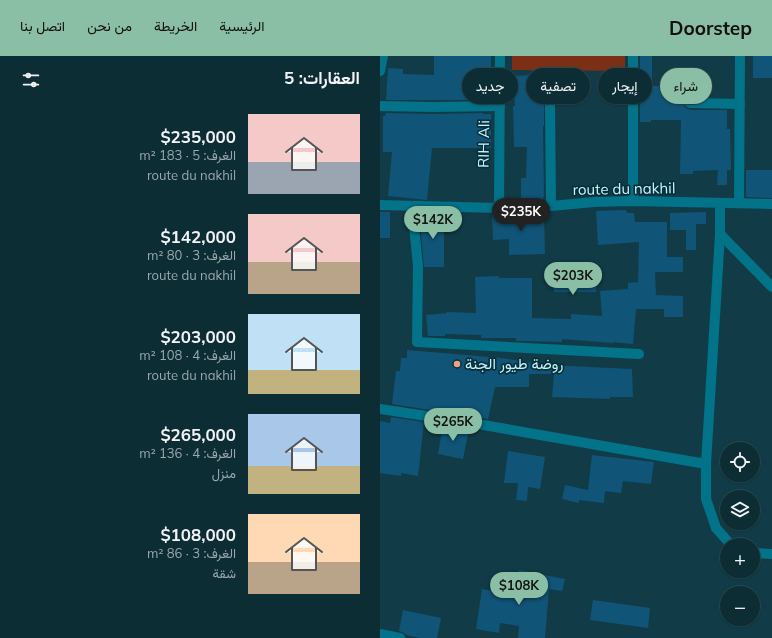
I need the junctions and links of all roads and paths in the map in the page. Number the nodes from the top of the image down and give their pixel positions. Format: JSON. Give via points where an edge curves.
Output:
{"nodes":[{"id":1,"x":383,"y":56,"type":"edge"},
{"id":2,"x":500,"y":56,"type":"edge"},
{"id":3,"x":633,"y":56,"type":"edge"},
{"id":4,"x":740,"y":56,"type":"edge"},
{"id":5,"x":380,"y":71,"type":"edge"},
{"id":6,"x":712,"y":103,"type":"edge"},
{"id":7,"x":550,"y":104,"type":"edge"},
{"id":8,"x":740,"y":104,"type":"junction"},
{"id":9,"x":380,"y":106,"type":"edge"},
{"id":10,"x":500,"y":106,"type":"junction"},
{"id":11,"x":633,"y":201,"type":"junction"},
{"id":12,"x":720,"y":203,"type":"junction"},
{"id":13,"x":739,"y":203,"type":"junction"},
{"id":14,"x":772,"y":204,"type":"edge"},
{"id":15,"x":380,"y":205,"type":"edge"},
{"id":16,"x":412,"y":206,"type":"junction"},
{"id":17,"x":551,"y":206,"type":"junction"},
{"id":18,"x":499,"y":208,"type":"junction"},
{"id":19,"x":720,"y":234,"type":"junction"},
{"id":20,"x":772,"y":287,"type":"edge"},
{"id":21,"x":639,"y":354,"type":"dead end"},
{"id":22,"x":380,"y":409,"type":"edge"},
{"id":23,"x":706,"y":464,"type":"junction"},
{"id":24,"x":725,"y":538,"type":"edge"},
{"id":25,"x":760,"y":553,"type":"edge"},
{"id":26,"x":772,"y":554,"type":"edge"},
{"id":27,"x":380,"y":634,"type":"edge"},
{"id":28,"x":400,"y":638,"type":"edge"}],
"edges":[{"from":1,"to":5,"type":"street"},
{"from":2,"to":10,"type":"street","name":"RIH Ali"},
{"from":3,"to":11,"type":"street"},
{"from":4,"to":8,"type":"street"},
{"from":6,"to":8,"type":"street"},
{"from":7,"to":17,"type":"street"},
{"from":8,"to":13,"type":"street"},
{"from":9,"to":10,"type":"street"},
{"from":10,"to":18,"type":"street","name":"RIH Ali"},
{"from":11,"to":12,"type":"street","name":"route du nakhil"},
{"from":11,"to":17,"type":"street","name":"route du nakhil"},
{"from":12,"to":13,"type":"street","name":"route du nakhil"},
{"from":12,"to":19,"type":"street"},
{"from":13,"to":14,"type":"street","name":"route du nakhil"},
{"from":15,"to":16,"type":"street","name":"route du nakhil"},
{"from":16,"to":18,"type":"street","name":"route du nakhil"},
{"from":16,"to":21,"type":"street","via":[[418,266],[417,342]]},
{"from":17,"to":18,"type":"street","name":"route du nakhil"},
{"from":19,"to":20,"type":"street"},
{"from":19,"to":23,"type":"street"},
{"from":22,"to":23,"type":"street"},
{"from":23,"to":24,"type":"street","via":[[706,499],[716,528]]},
{"from":25,"to":26,"type":"street"},
{"from":27,"to":28,"type":"street"}]}
